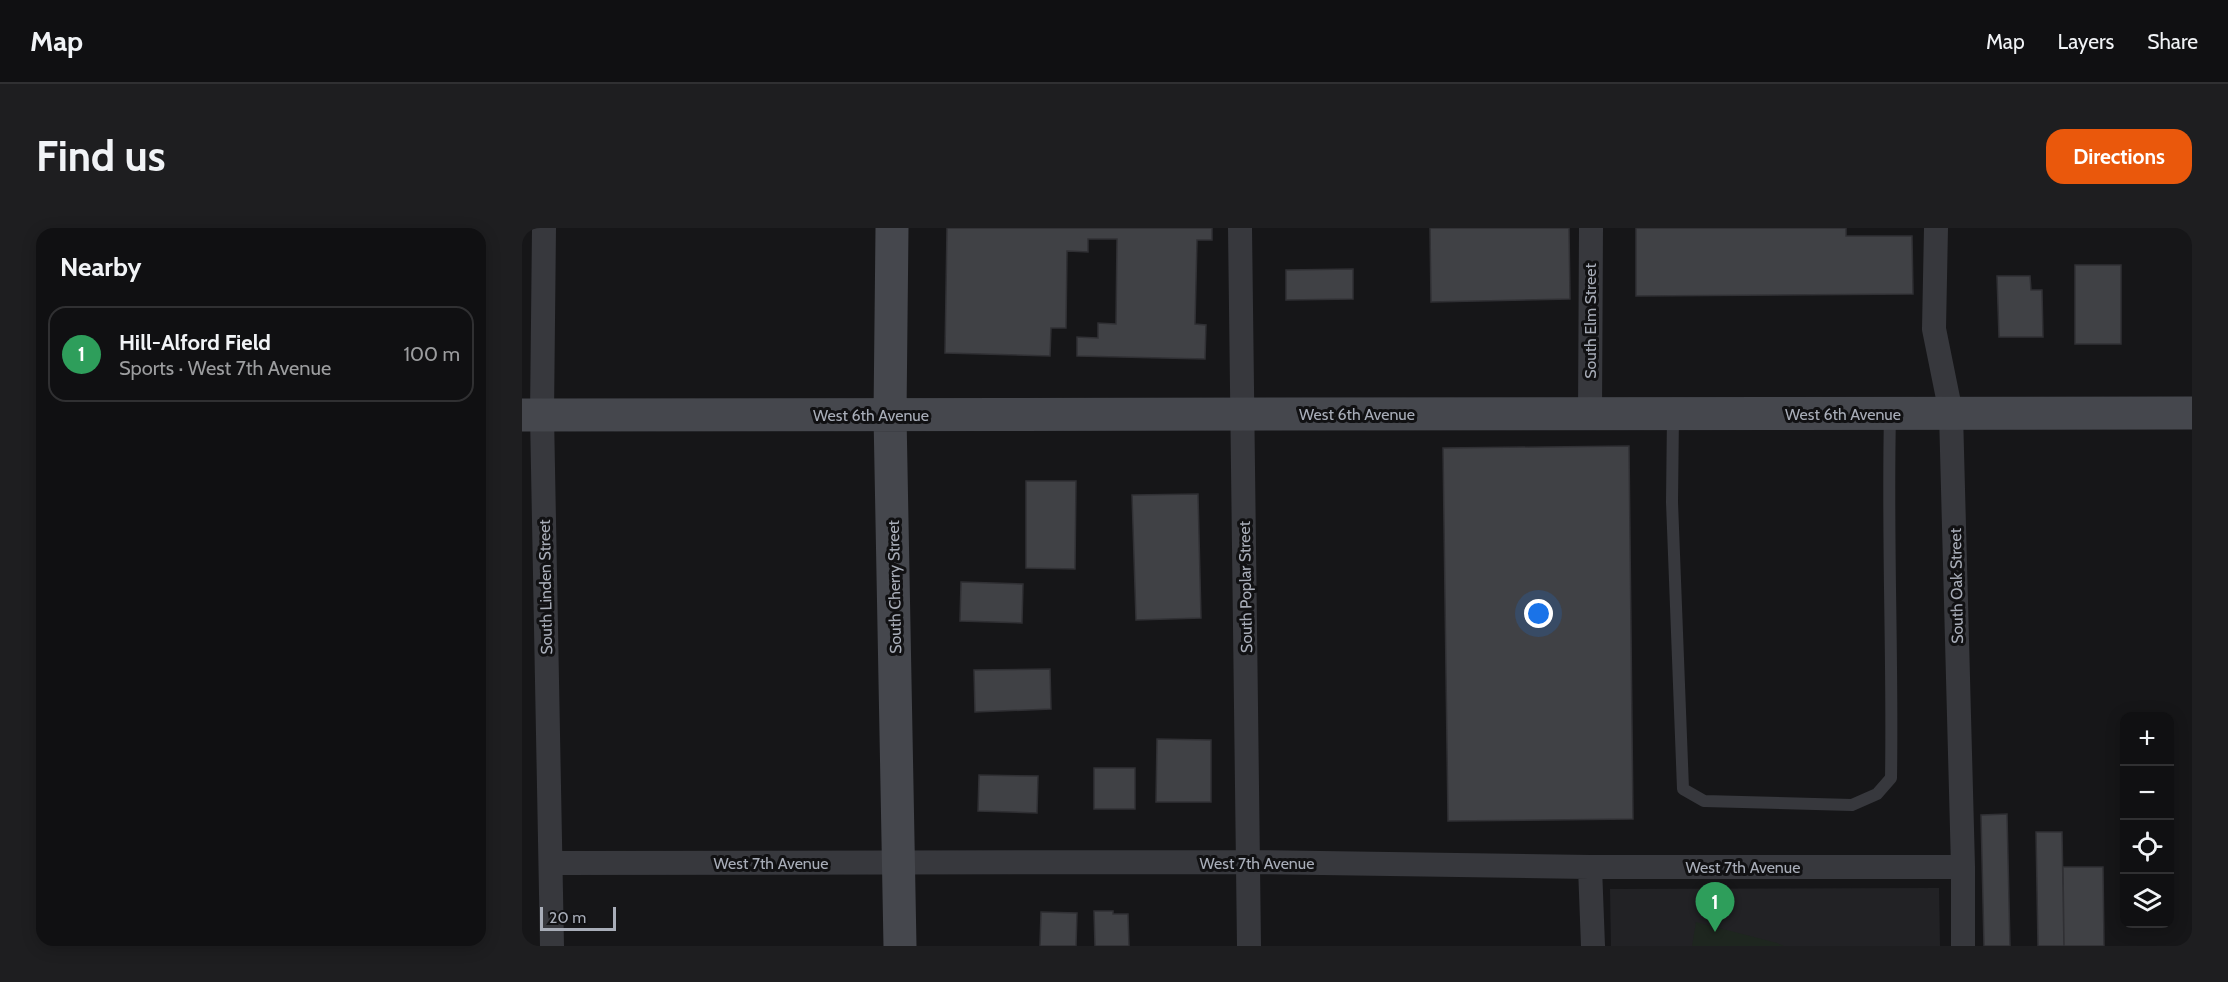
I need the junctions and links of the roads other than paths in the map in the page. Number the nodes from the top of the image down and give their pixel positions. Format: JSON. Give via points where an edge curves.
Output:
{"nodes":[{"id":1,"x":544,"y":228,"type":"edge"},
{"id":2,"x":892,"y":228,"type":"edge"},
{"id":3,"x":1240,"y":228,"type":"edge"},
{"id":4,"x":1591,"y":228,"type":"edge"},
{"id":5,"x":1936,"y":228,"type":"edge"},
{"id":6,"x":1951,"y":413,"type":"junction"},
{"id":7,"x":2192,"y":413,"type":"edge"},
{"id":8,"x":1590,"y":414,"type":"junction"},
{"id":9,"x":1673,"y":414,"type":"junction"},
{"id":10,"x":1890,"y":414,"type":"junction"},
{"id":11,"x":532,"y":415,"type":"edge"},
{"id":12,"x":890,"y":415,"type":"junction"},
{"id":13,"x":1242,"y":415,"type":"junction"},
{"id":14,"x":1249,"y":862,"type":"junction"},
{"id":15,"x":551,"y":863,"type":"junction"},
{"id":16,"x":899,"y":863,"type":"junction"},
{"id":17,"x":1590,"y":867,"type":"junction"},
{"id":18,"x":1963,"y":867,"type":"junction"},
{"id":19,"x":552,"y":946,"type":"edge"},
{"id":20,"x":900,"y":946,"type":"edge"},
{"id":21,"x":1249,"y":946,"type":"edge"},
{"id":22,"x":1593,"y":946,"type":"edge"},
{"id":23,"x":1963,"y":946,"type":"edge"}],
"edges":[{"from":1,"to":11,"type":"street","name":"South Linden Street"},
{"from":2,"to":12,"type":"main road","name":"South Cherry Street"},
{"from":3,"to":13,"type":"street","name":"South Poplar Street"},
{"from":4,"to":8,"type":"street","name":"South Elm Street"},
{"from":5,"to":6,"type":"street","name":"South Oak Street","via":[[1934,329]]},
{"from":6,"to":7,"type":"main road","name":"West 6th Avenue"},
{"from":6,"to":10,"type":"main road","name":"West 6th Avenue"},
{"from":6,"to":18,"type":"street","name":"South Oak Street"},
{"from":8,"to":9,"type":"main road","name":"West 6th Avenue"},
{"from":8,"to":13,"type":"main road","name":"West 6th Avenue"},
{"from":9,"to":10,"type":"main road","name":"West 6th Avenue"},
{"from":9,"to":10,"type":"lane","via":[[1672,502],[1683,789],[1704,801],[1852,805],[1877,794],[1892,778]]},
{"from":11,"to":12,"type":"main road","name":"West 6th Avenue"},
{"from":11,"to":15,"type":"street","name":"South Linden Street"},
{"from":12,"to":13,"type":"main road","name":"West 6th Avenue"},
{"from":12,"to":16,"type":"main road","name":"South Cherry Street"},
{"from":13,"to":14,"type":"street","name":"South Poplar Street"},
{"from":14,"to":16,"type":"street","name":"West 7th Avenue"},
{"from":14,"to":17,"type":"street","name":"West 7th Avenue"},
{"from":14,"to":21,"type":"street","name":"South Poplar Street"},
{"from":15,"to":16,"type":"street","name":"West 7th Avenue"},
{"from":15,"to":19,"type":"street","name":"South Linden Street"},
{"from":16,"to":20,"type":"main road","name":"South Cherry Street"},
{"from":17,"to":18,"type":"street","name":"West 7th Avenue"},
{"from":17,"to":22,"type":"street"},
{"from":18,"to":23,"type":"street","name":"South Oak Street"}]}
